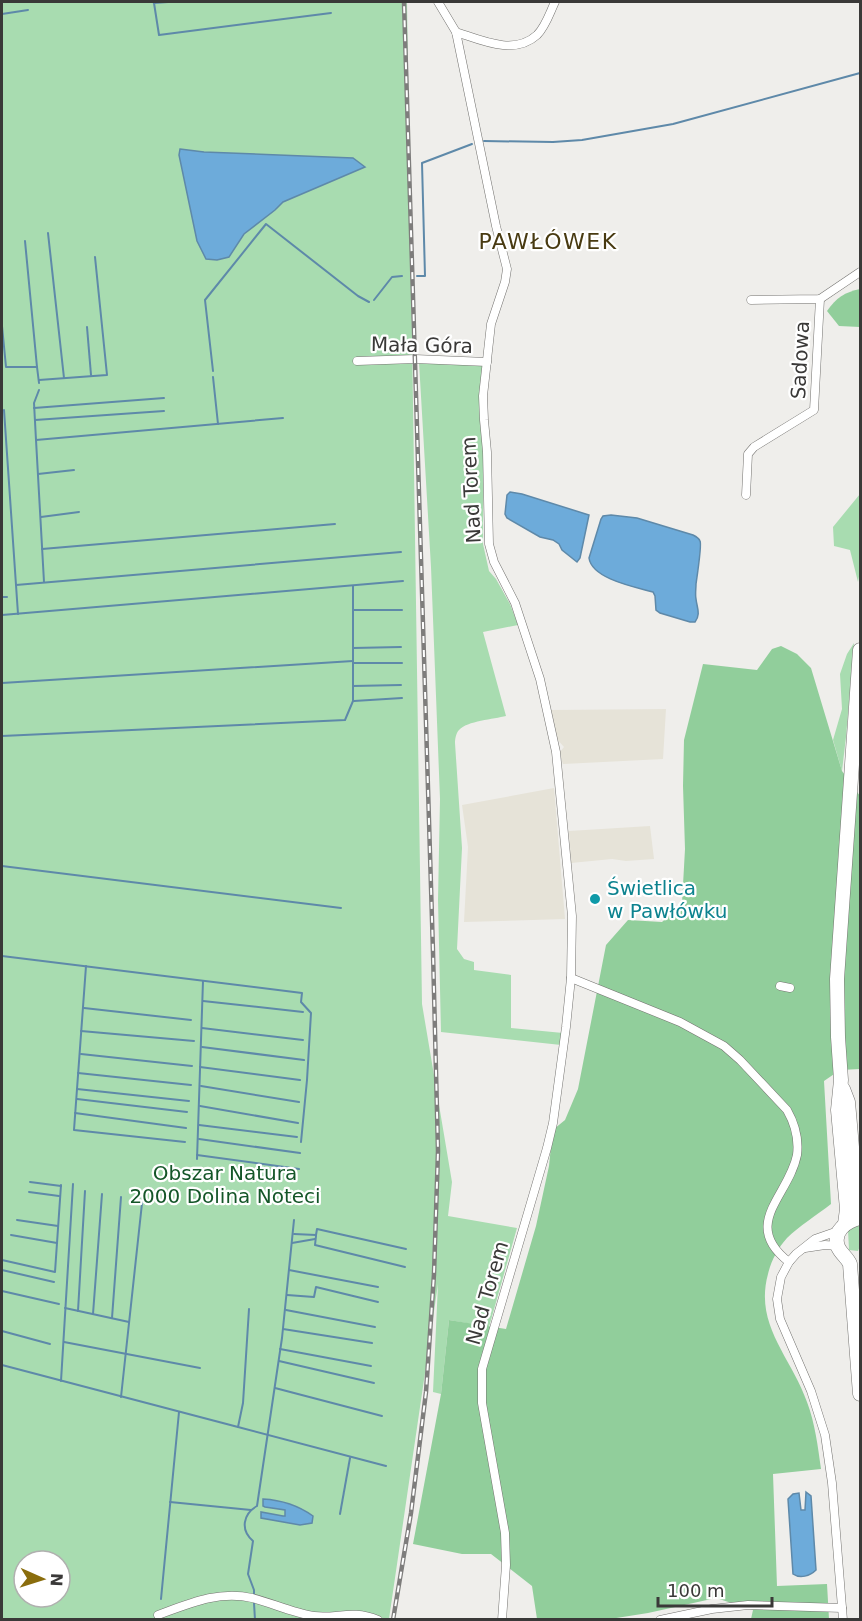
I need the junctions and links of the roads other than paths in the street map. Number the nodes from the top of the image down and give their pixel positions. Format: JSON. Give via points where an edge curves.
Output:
{"nodes":[{"id":1,"x":438,"y":2,"type":"edge"},
{"id":2,"x":555,"y":2,"type":"edge"},
{"id":3,"x":456,"y":32,"type":"junction"},
{"id":4,"x":861,"y":272,"type":"edge"},
{"id":5,"x":820,"y":299,"type":"junction"},
{"id":6,"x":751,"y":300,"type":"dead end"},
{"id":7,"x":357,"y":361,"type":"dead end"},
{"id":8,"x":487,"y":362,"type":"junction"},
{"id":9,"x":746,"y":495,"type":"dead end"},
{"id":10,"x":861,"y":650,"type":"edge"},
{"id":11,"x":571,"y":978,"type":"junction"},
{"id":12,"x":780,"y":987,"type":"dead end"},
{"id":13,"x":790,"y":988,"type":"dead end"},
{"id":14,"x":840,"y":1080,"type":"junction"},
{"id":15,"x":861,"y":1218,"type":"edge"},
{"id":16,"x":842,"y":1228,"type":"junction"},
{"id":17,"x":803,"y":1249,"type":"junction"},
{"id":18,"x":842,"y":1251,"type":"junction"},
{"id":19,"x":861,"y":1254,"type":"edge"},
{"id":20,"x":789,"y":1262,"type":"junction"},
{"id":21,"x":861,"y":1394,"type":"edge"},
{"id":22,"x":842,"y":1608,"type":"junction"},
{"id":23,"x":158,"y":1615,"type":"dead end"},
{"id":24,"x":378,"y":1620,"type":"edge"},
{"id":25,"x":502,"y":1620,"type":"edge"},
{"id":26,"x":660,"y":1620,"type":"edge"},
{"id":27,"x":843,"y":1620,"type":"edge"}],
"edges":[{"from":1,"to":3,"type":"street","name":"Nad Torem"},
{"from":2,"to":3,"type":"street","via":[[545,24],[528,41],[493,44]]},
{"from":3,"to":8,"type":"street","name":"Nad Torem","via":[[507,269],[491,324]]},
{"from":4,"to":5,"type":"street"},
{"from":5,"to":6,"type":"street"},
{"from":5,"to":9,"type":"street","name":"Sadowa","via":[[814,410],[748,454]]},
{"from":7,"to":8,"type":"street","name":"Mała Góra","via":[[415,358]]},
{"from":8,"to":11,"type":"street","name":"Nad Torem","via":[[483,396],[489,544],[515,603],[540,679],[556,752],[572,916]]},
{"from":10,"to":14,"type":"highway","via":[[838,968]]},
{"from":11,"to":20,"type":"street","via":[[680,1022],[724,1046],[787,1110],[796,1131],[797,1154],[767,1227],[772,1245]]},
{"from":11,"to":25,"type":"street","name":"Nad Torem","via":[[548,1148],[482,1369],[482,1403],[505,1533]]},
{"from":12,"to":13,"type":"street"},
{"from":14,"to":15,"type":"highway","via":[[848,1102],[855,1192]]},
{"from":14,"to":16,"type":"highway","via":[[838,1110],[847,1209]]},
{"from":15,"to":16,"type":"highway"},
{"from":16,"to":17,"type":"street","via":[[814,1239]]},
{"from":16,"to":18,"type":"highway","via":[[837,1239]]},
{"from":17,"to":18,"type":"street","via":[[825,1245]]},
{"from":17,"to":20,"type":"street"},
{"from":18,"to":19,"type":"highway"},
{"from":18,"to":21,"type":"highway","via":[[850,1264]]},
{"from":20,"to":22,"type":"street","via":[[778,1284],[778,1306],[825,1435]]},
{"from":22,"to":26,"type":"street","via":[[748,1605]]},
{"from":22,"to":27,"type":"street"},
{"from":23,"to":24,"type":"street","via":[[229,1595],[317,1616],[350,1613]]}]}
